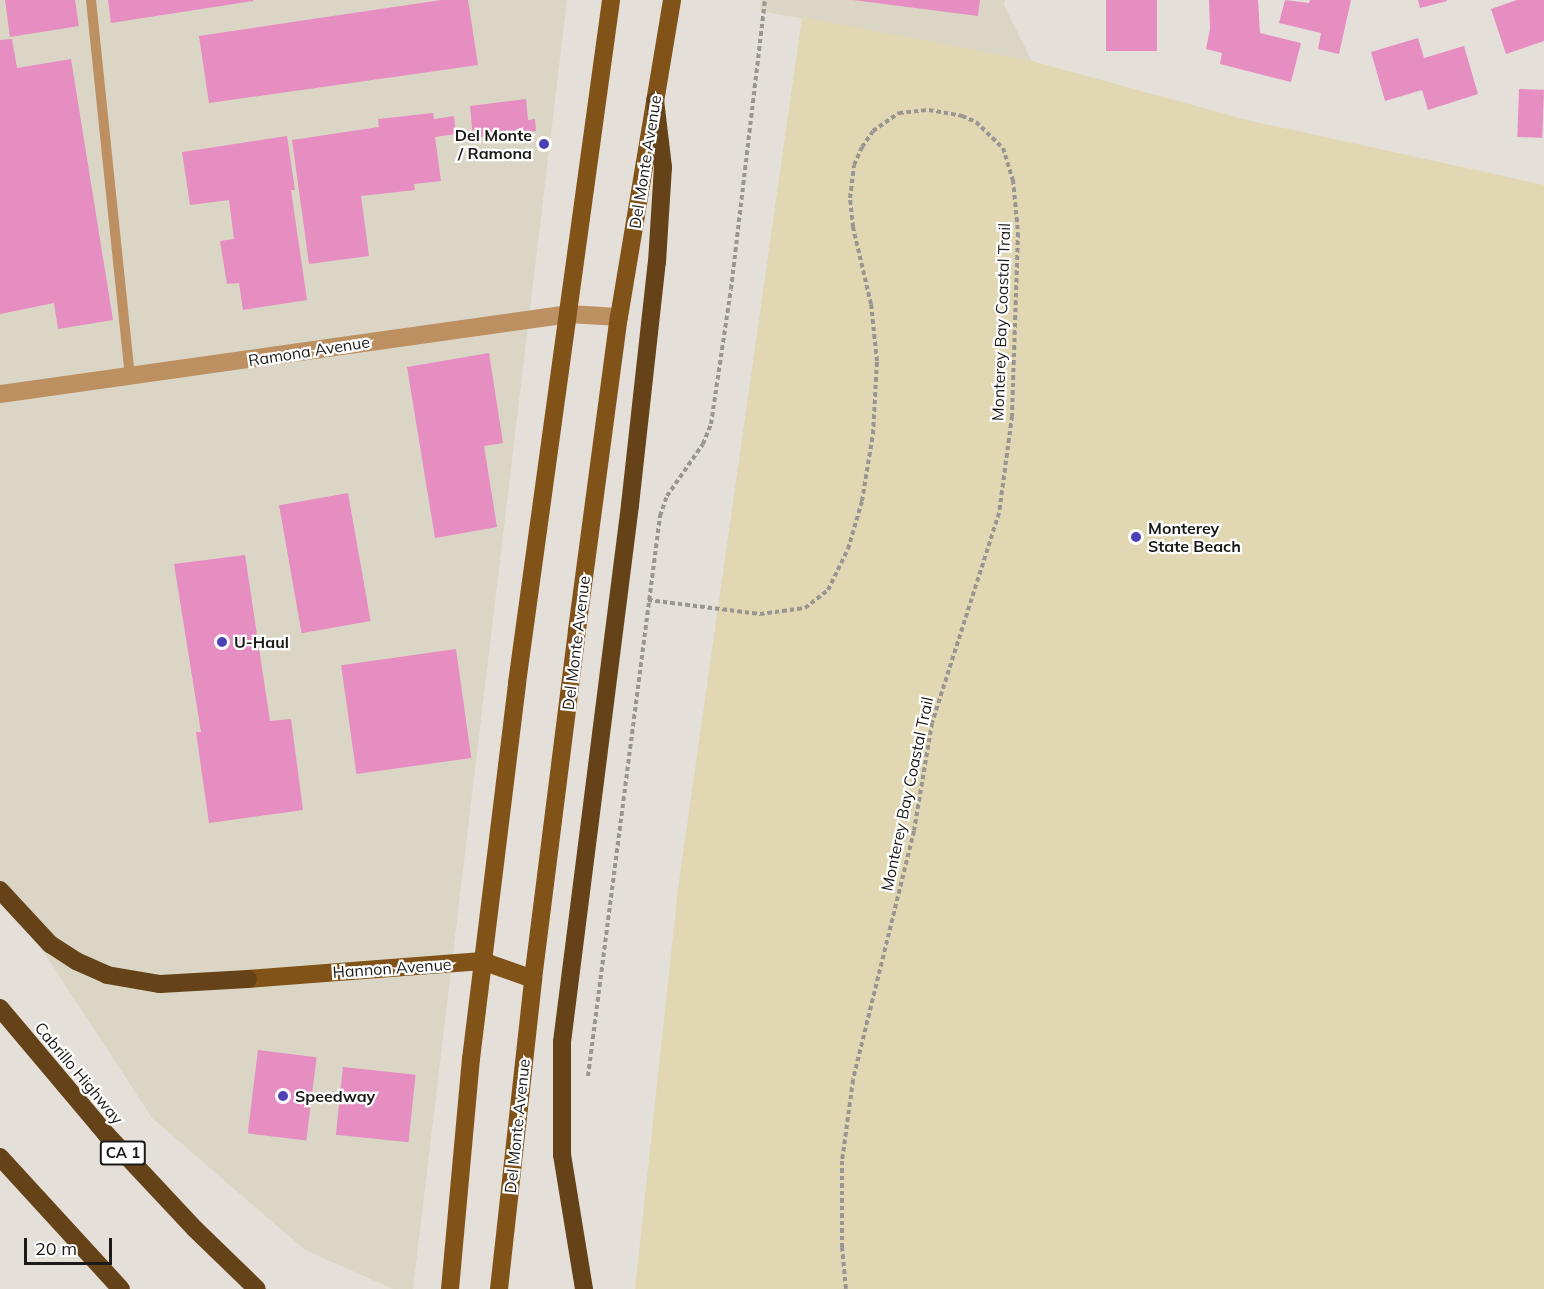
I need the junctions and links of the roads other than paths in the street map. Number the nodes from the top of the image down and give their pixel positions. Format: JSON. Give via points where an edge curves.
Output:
{"nodes":[{"id":1,"x":91,"y":0,"type":"edge"},
{"id":2,"x":610,"y":0,"type":"edge"},
{"id":3,"x":672,"y":0,"type":"edge"},
{"id":4,"x":680,"y":0,"type":"edge"},
{"id":5,"x":668,"y":25,"type":"junction"},
{"id":6,"x":655,"y":100,"type":"junction"},
{"id":7,"x":569,"y":314,"type":"junction"},
{"id":8,"x":619,"y":317,"type":"junction"},
{"id":9,"x":130,"y":377,"type":"junction"},
{"id":10,"x":0,"y":394,"type":"edge"},
{"id":11,"x":0,"y":890,"type":"edge"},
{"id":12,"x":482,"y":961,"type":"junction"},
{"id":13,"x":248,"y":979,"type":"joint"},
{"id":14,"x":533,"y":979,"type":"junction"},
{"id":15,"x":0,"y":1008,"type":"edge"},
{"id":16,"x":0,"y":1157,"type":"edge"},
{"id":17,"x":121,"y":1289,"type":"edge"},
{"id":18,"x":257,"y":1289,"type":"edge"},
{"id":19,"x":450,"y":1289,"type":"edge"},
{"id":20,"x":500,"y":1289,"type":"edge"},
{"id":21,"x":584,"y":1289,"type":"edge"}],
"edges":[{"from":1,"to":9,"type":"lane"},
{"from":2,"to":7,"type":"main road"},
{"from":3,"to":5,"type":"main road","name":"Del Monte Avenue"},
{"from":4,"to":5,"type":"main road"},
{"from":5,"to":6,"type":"main road","name":"Del Monte Avenue"},
{"from":6,"to":8,"type":"main road","name":"Del Monte Avenue"},
{"from":6,"to":21,"type":"highway","bridge":true,"via":[[663,167],[657,262],[562,1042],[562,1155]]},
{"from":7,"to":8,"type":"street","name":"Ramona Avenue"},
{"from":7,"to":9,"type":"street","name":"Ramona Avenue"},
{"from":7,"to":12,"type":"main road","via":[[539,509]]},
{"from":8,"to":14,"type":"main road","name":"Del Monte Avenue"},
{"from":9,"to":10,"type":"street","name":"Ramona Avenue"},
{"from":11,"to":13,"type":"highway","via":[[50,944],[107,975],[160,984]]},
{"from":12,"to":13,"type":"main road","name":"Hannon Avenue"},
{"from":12,"to":14,"type":"main road","name":"Hannon Avenue"},
{"from":12,"to":19,"type":"main road"},
{"from":14,"to":20,"type":"main road","name":"Del Monte Avenue"},
{"from":15,"to":18,"type":"highway","name":"Cabrillo Highway","number":"CA 1","via":[[106,1134]]},
{"from":16,"to":17,"type":"highway"}]}
